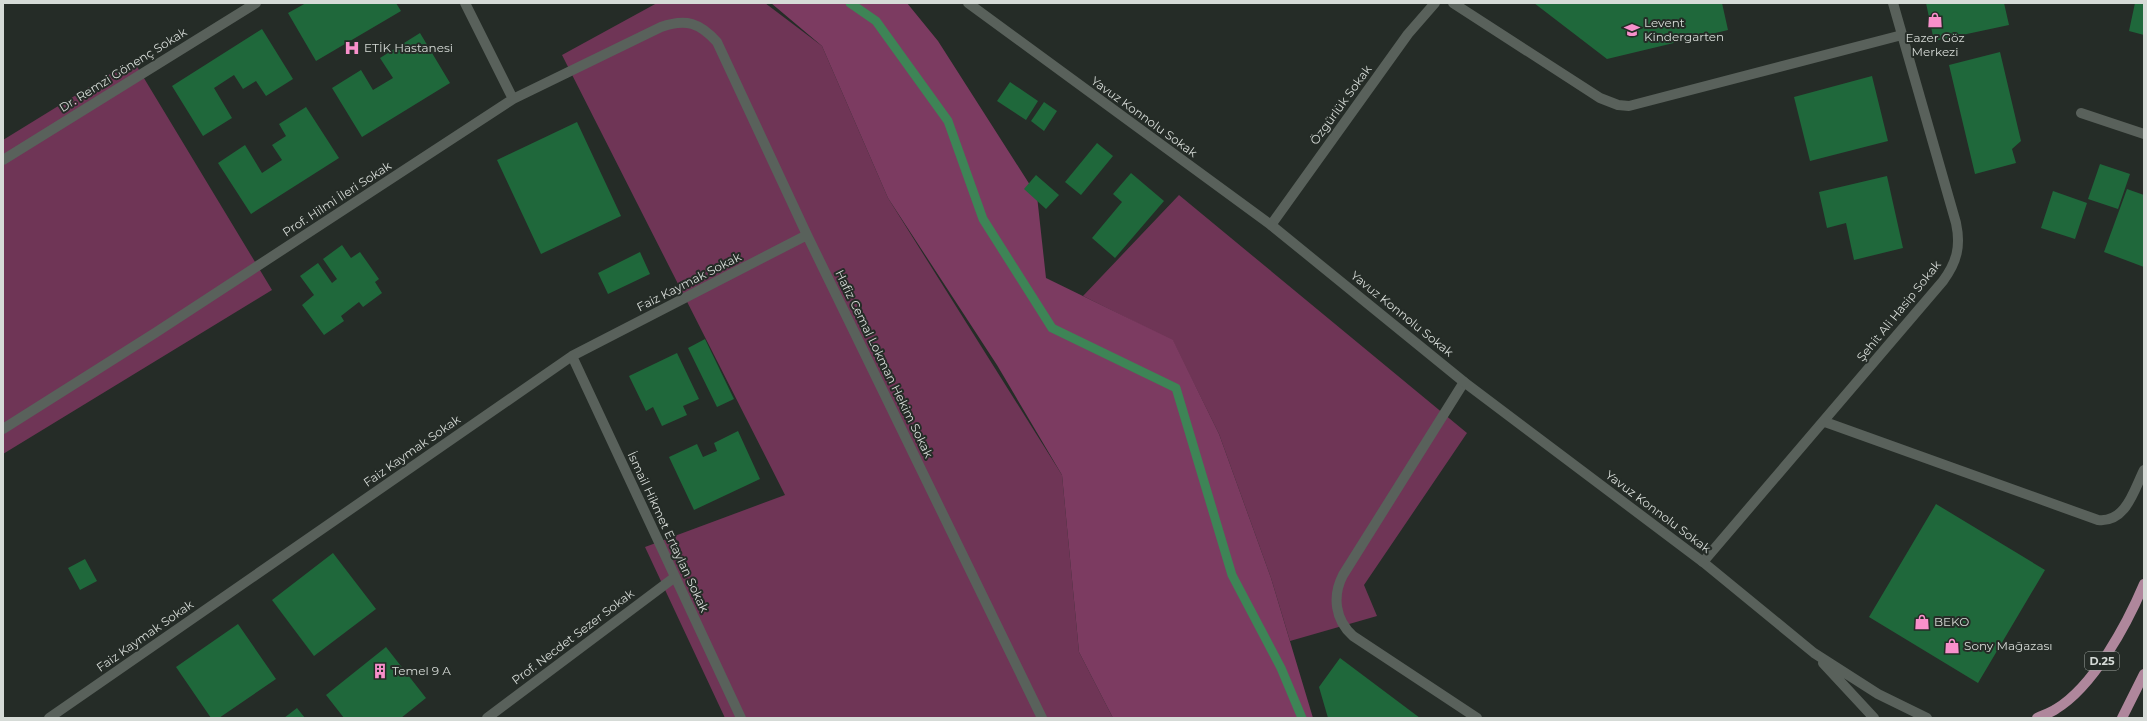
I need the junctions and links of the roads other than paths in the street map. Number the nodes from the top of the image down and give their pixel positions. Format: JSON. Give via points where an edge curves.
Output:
{"nodes":[{"id":1,"x":256,"y":3,"type":"edge"},
{"id":2,"x":465,"y":3,"type":"edge"},
{"id":3,"x":968,"y":3,"type":"edge"},
{"id":4,"x":1435,"y":3,"type":"edge"},
{"id":5,"x":1453,"y":3,"type":"edge"},
{"id":6,"x":1893,"y":3,"type":"edge"},
{"id":7,"x":698,"y":25,"type":"joint"},
{"id":8,"x":1902,"y":35,"type":"junction"},
{"id":9,"x":513,"y":99,"type":"junction"},
{"id":10,"x":2081,"y":113,"type":"dead end"},
{"id":11,"x":2144,"y":134,"type":"edge"},
{"id":12,"x":3,"y":160,"type":"edge"},
{"id":13,"x":1271,"y":225,"type":"junction"},
{"id":14,"x":807,"y":235,"type":"junction"},
{"id":15,"x":572,"y":356,"type":"junction"},
{"id":16,"x":1464,"y":382,"type":"junction"},
{"id":17,"x":1825,"y":422,"type":"junction"},
{"id":18,"x":3,"y":428,"type":"edge"},
{"id":19,"x":2144,"y":470,"type":"edge"},
{"id":20,"x":1703,"y":562,"type":"junction"},
{"id":21,"x":675,"y":577,"type":"junction"},
{"id":22,"x":2144,"y":584,"type":"edge"},
{"id":23,"x":1814,"y":653,"type":"junction"},
{"id":24,"x":2144,"y":674,"type":"edge"},
{"id":25,"x":49,"y":718,"type":"edge"},
{"id":26,"x":487,"y":718,"type":"edge"},
{"id":27,"x":741,"y":718,"type":"edge"},
{"id":28,"x":1042,"y":718,"type":"edge"},
{"id":29,"x":1477,"y":718,"type":"edge"},
{"id":30,"x":1874,"y":718,"type":"edge"},
{"id":31,"x":1927,"y":718,"type":"edge"},
{"id":32,"x":2037,"y":718,"type":"edge"},
{"id":33,"x":2122,"y":718,"type":"edge"}],
"edges":[{"from":1,"to":12,"type":"street","name":"Dr. Remzi Gönenç Sokak"},
{"from":2,"to":9,"type":"street"},
{"from":3,"to":13,"type":"street","name":"Yavuz Konnolu Sokak"},
{"from":4,"to":13,"type":"street","name":"Özgürlük Sokak","via":[[1408,34]]},
{"from":5,"to":8,"type":"street","via":[[1600,98],[1629,106]]},
{"from":6,"to":8,"type":"street","name":"Şehit Ali Hasip Sokak"},
{"from":7,"to":9,"type":"street","name":"Prof. Hilmi İleri Sokak","via":[[683,22],[661,27]]},
{"from":7,"to":14,"type":"street","name":"Hafiz Cemal Lokman Hekim Sokak","via":[[709,32],[717,42]]},
{"from":8,"to":17,"type":"street","name":"Şehit Ali Hasip Sokak","via":[[1956,223],[1958,254],[1943,281]]},
{"from":9,"to":18,"type":"street","name":"Prof. Hilmi İleri Sokak","via":[[156,333]]},
{"from":10,"to":11,"type":"street"},
{"from":13,"to":16,"type":"street","name":"Yavuz Konnolu Sokak"},
{"from":14,"to":15,"type":"street","name":"Faiz Kaymak Sokak"},
{"from":14,"to":28,"type":"street","name":"Hafiz Cemal Lokman Hekim Sokak"},
{"from":15,"to":21,"type":"street","name":"İsmail Hikmet Ertaylan Sokak"},
{"from":15,"to":25,"type":"street","name":"Faiz Kaymak Sokak"},
{"from":16,"to":20,"type":"street","name":"Yavuz Konnolu Sokak"},
{"from":16,"to":29,"type":"street","via":[[1343,575],[1336,601],[1339,617],[1353,636]]},
{"from":17,"to":19,"type":"street","via":[[2098,520],[2109,520],[2121,513]]},
{"from":17,"to":20,"type":"street","name":"Şehit Ali Hasip Sokak"},
{"from":20,"to":23,"type":"street","name":"Yavuz Konnolu Sokak"},
{"from":21,"to":26,"type":"street","name":"Prof. Necdet Sezer Sokak"},
{"from":21,"to":27,"type":"street","name":"İsmail Hikmet Ertaylan Sokak"},
{"from":22,"to":32,"type":"main road","number":"D.25","via":[[2120,633],[2091,676],[2057,709]]},
{"from":23,"to":30,"type":"street","name":"Yavuz Konnolu Sokak"},
{"from":23,"to":31,"type":"street","name":"Yavuz Konnolu Sokak","via":[[1878,694]]},
{"from":24,"to":33,"type":"main road"}]}
